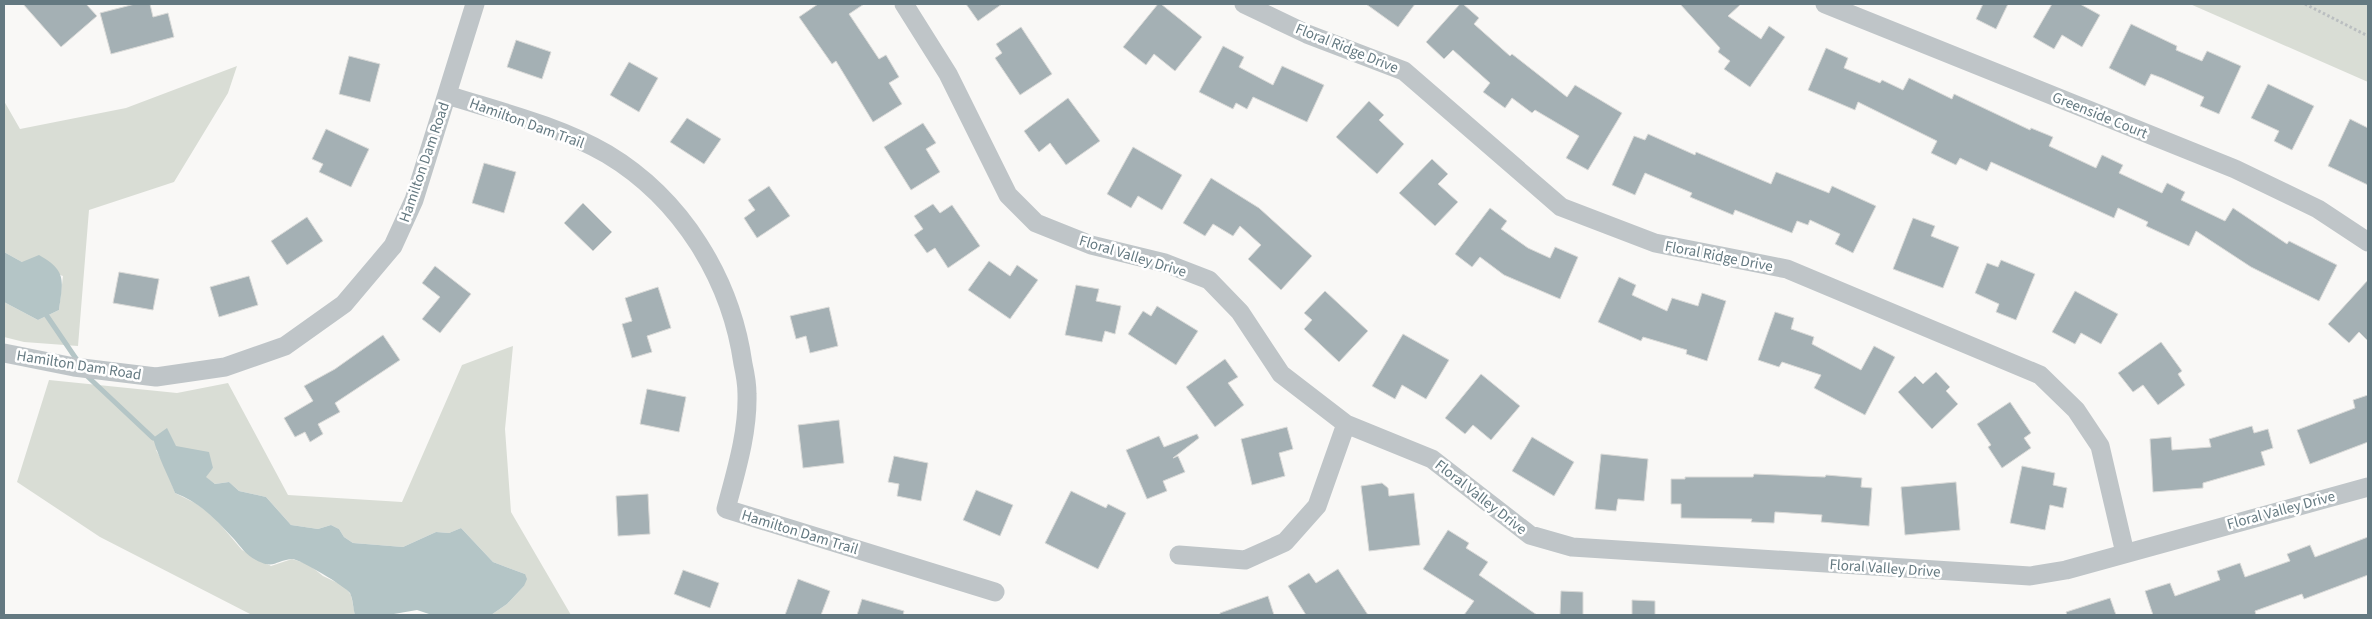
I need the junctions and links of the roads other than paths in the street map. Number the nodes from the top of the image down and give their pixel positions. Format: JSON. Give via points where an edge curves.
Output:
{"nodes":[{"id":1,"x":475,"y":4,"type":"edge"},
{"id":2,"x":904,"y":4,"type":"edge"},
{"id":3,"x":1244,"y":4,"type":"edge"},
{"id":4,"x":1825,"y":4,"type":"edge"},
{"id":5,"x":448,"y":95,"type":"junction"},
{"id":6,"x":2368,"y":242,"type":"edge"},
{"id":7,"x":4,"y":353,"type":"edge"},
{"id":8,"x":1346,"y":424,"type":"junction"},
{"id":9,"x":2368,"y":487,"type":"edge"},
{"id":10,"x":2125,"y":553,"type":"junction"},
{"id":11,"x":1178,"y":555,"type":"dead end"},
{"id":12,"x":995,"y":592,"type":"dead end"}],
"edges":[{"from":1,"to":5,"type":"street","name":"Hamilton Dam Road"},
{"from":2,"to":8,"type":"street","name":"Floral Valley Drive","via":[[948,74],[1008,195],[1036,223],[1091,245],[1165,263],[1208,280],[1240,312],[1281,374]]},
{"from":3,"to":10,"type":"street","name":"Floral Ridge Drive","via":[[1307,34],[1404,71],[1561,207],[1655,243],[1787,269],[2040,375],[2076,410],[2100,446]]},
{"from":4,"to":6,"type":"street","name":"Greenside Court","via":[[2235,169],[2318,209]]},
{"from":5,"to":7,"type":"street","name":"Hamilton Dam Road","via":[[414,200],[393,246],[344,304],[285,346],[225,367],[156,377],[74,367]]},
{"from":5,"to":12,"type":"street","name":"Hamilton Dam Trail","via":[[563,133],[607,154],[646,181],[690,229],[725,290],[740,339],[748,393],[742,449],[726,509]]},
{"from":8,"to":10,"type":"street","name":"Floral Valley Drive","via":[[1432,459],[1530,536],[1572,547],[2030,576],[2066,570]]},
{"from":8,"to":11,"type":"street","via":[[1317,506],[1285,542],[1245,560]]},
{"from":9,"to":10,"type":"street","name":"Floral Valley Drive"}]}
